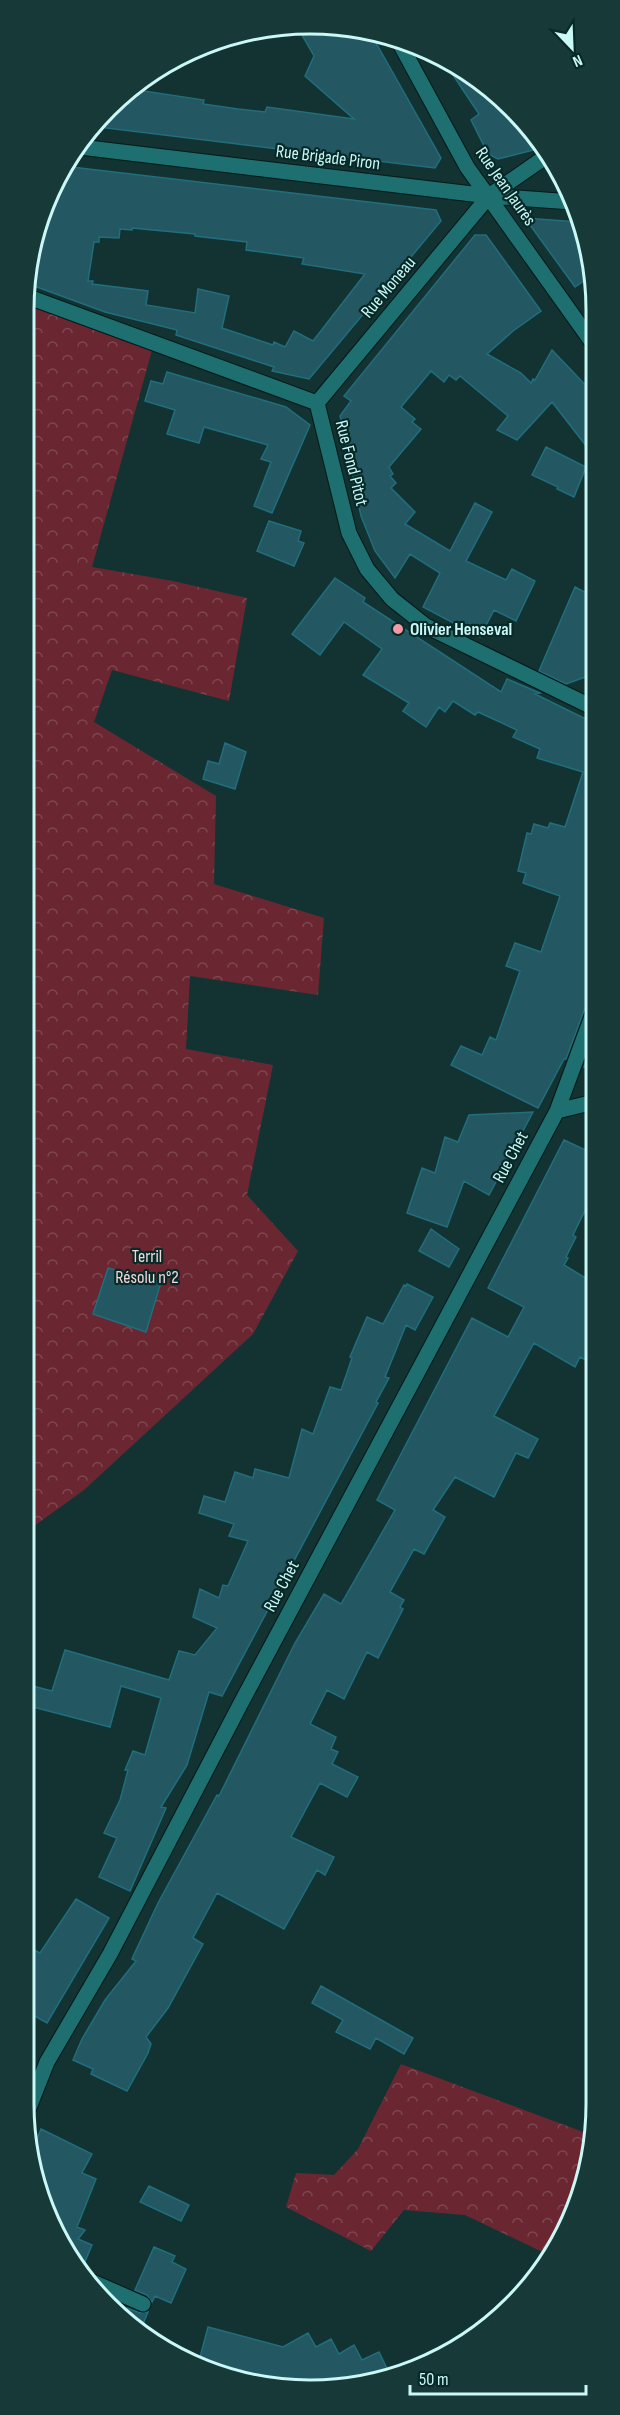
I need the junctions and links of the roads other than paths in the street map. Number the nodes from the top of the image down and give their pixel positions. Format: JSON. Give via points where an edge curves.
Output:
{"nodes":[{"id":1,"x":404,"y":51,"type":"edge"},
{"id":2,"x":87,"y":148,"type":"edge"},
{"id":3,"x":541,"y":160,"type":"edge"},
{"id":4,"x":489,"y":196,"type":"junction"},
{"id":5,"x":563,"y":201,"type":"edge"},
{"id":6,"x":35,"y":299,"type":"edge"},
{"id":7,"x":586,"y":334,"type":"edge"},
{"id":8,"x":316,"y":403,"type":"junction"},
{"id":9,"x":586,"y":704,"type":"edge"},
{"id":10,"x":586,"y":1033,"type":"edge"},
{"id":11,"x":586,"y":1104,"type":"edge"},
{"id":12,"x":557,"y":1111,"type":"junction"},
{"id":13,"x":34,"y":2095,"type":"edge"},
{"id":14,"x":102,"y":2286,"type":"edge"},
{"id":15,"x":143,"y":2304,"type":"dead end"}],
"edges":[{"from":1,"to":4,"type":"street","name":"Rue Jean Jaurès","via":[[467,167]]},
{"from":2,"to":4,"type":"street","name":"Rue Brigade Piron"},
{"from":3,"to":4,"type":"street","name":"Rue Moneau"},
{"from":4,"to":5,"type":"street","name":"Rue Brigade Piron"},
{"from":4,"to":7,"type":"street","name":"Rue Jean Jaurès"},
{"from":4,"to":8,"type":"street","name":"Rue Moneau"},
{"from":6,"to":8,"type":"street","name":"Rue Fond Pitot"},
{"from":8,"to":9,"type":"street","name":"Rue Fond Pitot","via":[[349,533],[367,569],[392,598],[426,626]]},
{"from":10,"to":12,"type":"street","name":"Rue Chet"},
{"from":11,"to":12,"type":"street"},
{"from":12,"to":13,"type":"street","name":"Rue Chet","via":[[110,1954],[47,2062]]},
{"from":14,"to":15,"type":"street"}]}
